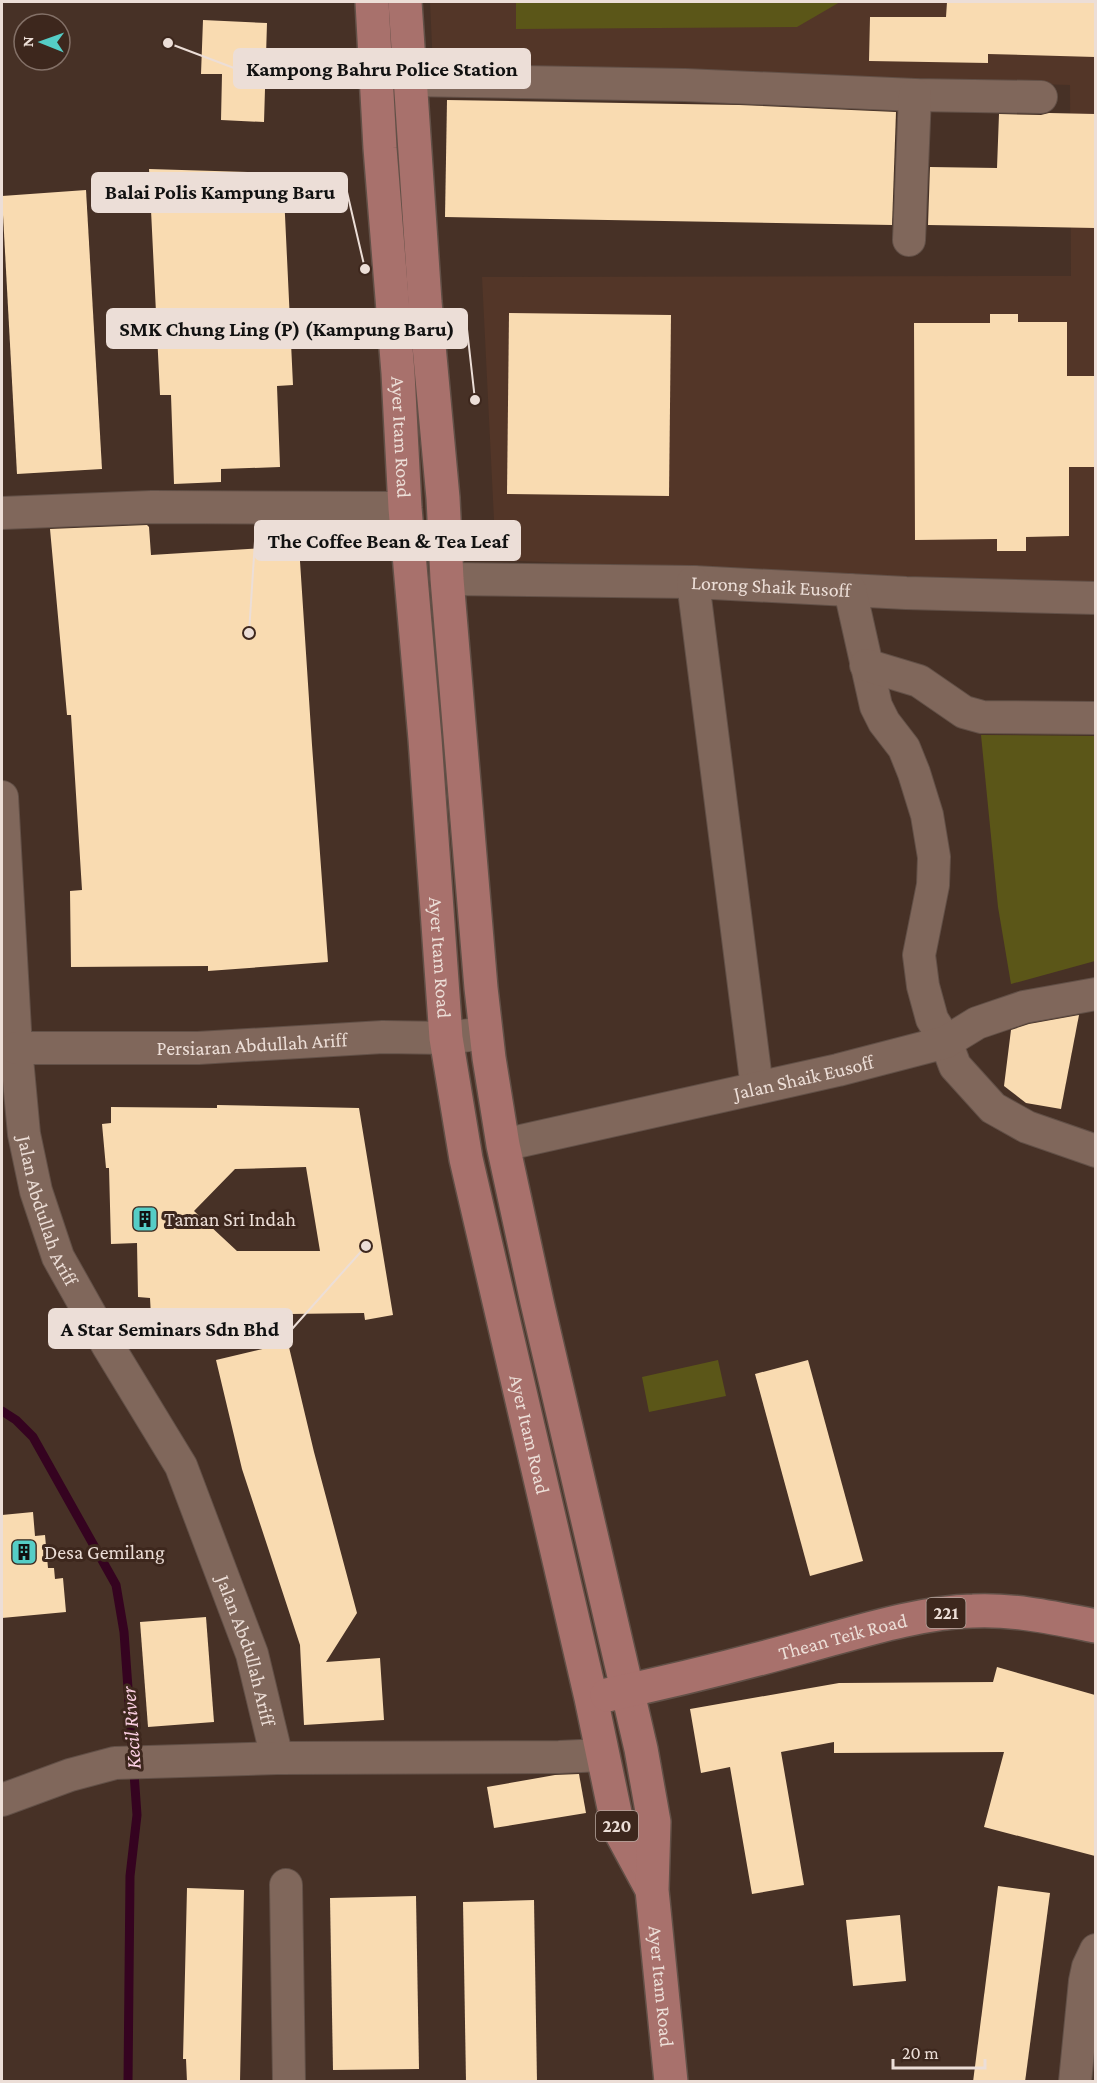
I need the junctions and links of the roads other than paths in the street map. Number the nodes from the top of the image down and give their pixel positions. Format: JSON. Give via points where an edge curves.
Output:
{"nodes":[{"id":1,"x":372,"y":2,"type":"edge"},
{"id":2,"x":405,"y":2,"type":"edge"},
{"id":3,"x":410,"y":80,"type":"junction"},
{"id":4,"x":915,"y":95,"type":"junction"},
{"id":5,"x":1041,"y":97,"type":"dead end"},
{"id":6,"x":909,"y":240,"type":"dead end"},
{"id":7,"x":405,"y":508,"type":"junction"},
{"id":8,"x":2,"y":513,"type":"edge"},
{"id":9,"x":447,"y":579,"type":"junction"},
{"id":10,"x":693,"y":582,"type":"junction"},
{"id":11,"x":850,"y":590,"type":"junction"},
{"id":12,"x":1095,"y":598,"type":"edge"},
{"id":13,"x":866,"y":665,"type":"junction"},
{"id":14,"x":1095,"y":718,"type":"edge"},
{"id":15,"x":2,"y":797,"type":"edge"},
{"id":16,"x":1095,"y":994,"type":"edge"},
{"id":17,"x":486,"y":1033,"type":"junction"},
{"id":18,"x":446,"y":1038,"type":"junction"},
{"id":19,"x":946,"y":1042,"type":"junction"},
{"id":20,"x":16,"y":1048,"type":"junction"},
{"id":21,"x":757,"y":1088,"type":"junction"},
{"id":22,"x":503,"y":1145,"type":"junction"},
{"id":23,"x":1095,"y":1151,"type":"edge"},
{"id":24,"x":1095,"y":1626,"type":"edge"},
{"id":25,"x":628,"y":1690,"type":"junction"},
{"id":26,"x":591,"y":1698,"type":"junction"},
{"id":27,"x":603,"y":1755,"type":"junction"},
{"id":28,"x":277,"y":1758,"type":"junction"},
{"id":29,"x":2,"y":1800,"type":"edge"},
{"id":30,"x":286,"y":1885,"type":"dead end"},
{"id":31,"x":652,"y":1890,"type":"junction"},
{"id":32,"x":1095,"y":1950,"type":"edge"},
{"id":33,"x":289,"y":2082,"type":"edge"},
{"id":34,"x":671,"y":2082,"type":"edge"},
{"id":35,"x":1075,"y":2082,"type":"edge"}],
"edges":[{"from":1,"to":7,"type":"main road","name":"Ayer Itam Road"},
{"from":2,"to":3,"type":"main road","name":"Ayer Itam Road"},
{"from":3,"to":4,"type":"street","via":[[685,85]]},
{"from":3,"to":9,"type":"main road","name":"Ayer Itam Road"},
{"from":4,"to":5,"type":"street"},
{"from":4,"to":6,"type":"street"},
{"from":7,"to":8,"type":"street","via":[[152,507]]},
{"from":7,"to":18,"type":"main road","name":"Ayer Itam Road"},
{"from":9,"to":10,"type":"street","name":"Lorong Shaik Eusoff"},
{"from":9,"to":17,"type":"main road","name":"Ayer Itam Road"},
{"from":10,"to":11,"type":"street","name":"Lorong Shaik Eusoff"},
{"from":10,"to":21,"type":"street"},
{"from":11,"to":12,"type":"street","name":"Lorong Shaik Eusoff"},
{"from":11,"to":13,"type":"street"},
{"from":13,"to":14,"type":"street","via":[[919,681],[964,712],[982,717]]},
{"from":13,"to":19,"type":"street","via":[[876,706],[904,748],[927,815],[934,857],[933,885],[919,955],[932,1019]]},
{"from":15,"to":20,"type":"street","name":"Jalan Abdullah Ariff"},
{"from":16,"to":19,"type":"street","name":"Jalan Shaik Eusoff","via":[[1024,1007],[977,1023]]},
{"from":17,"to":18,"type":"street","name":"Persiaran Abdullah Ariff"},
{"from":17,"to":22,"type":"main road","name":"Ayer Itam Road"},
{"from":18,"to":20,"type":"street","name":"Persiaran Abdullah Ariff","via":[[383,1037],[198,1048]]},
{"from":18,"to":26,"type":"main road","name":"Ayer Itam Road","via":[[466,1159]]},
{"from":19,"to":21,"type":"street","name":"Jalan Shaik Eusoff"},
{"from":19,"to":23,"type":"street","via":[[955,1066],[993,1108],[1027,1127]]},
{"from":20,"to":28,"type":"street","name":"Jalan Abdullah Ariff","via":[[24,1134],[52,1244],[108,1346],[182,1466],[252,1654]]},
{"from":21,"to":22,"type":"street","name":"Jalan Shaik Eusoff"},
{"from":22,"to":25,"type":"main road","name":"Ayer Itam Road"},
{"from":24,"to":25,"type":"main road","name":"Thean Teik Road","number":"221","via":[[1027,1613],[943,1614]]},
{"from":25,"to":26,"type":"main road","number":"221"},
{"from":25,"to":31,"type":"main road","name":"Ayer Itam Road","number":"220","via":[[654,1822]]},
{"from":26,"to":27,"type":"main road","name":"Ayer Itam Road","number":"220"},
{"from":27,"to":28,"type":"street","name":"Jalan Abdullah Ariff"},
{"from":27,"to":31,"type":"main road","name":"Ayer Itam Road","number":"220","via":[[618,1827]]},
{"from":28,"to":29,"type":"street","name":"Jalan Abdullah Ariff","via":[[130,1762],[70,1775]]},
{"from":30,"to":33,"type":"street"},
{"from":31,"to":34,"type":"main road","name":"Ayer Itam Road","number":"220"},
{"from":32,"to":35,"type":"street","via":[[1085,1981]]}]}
